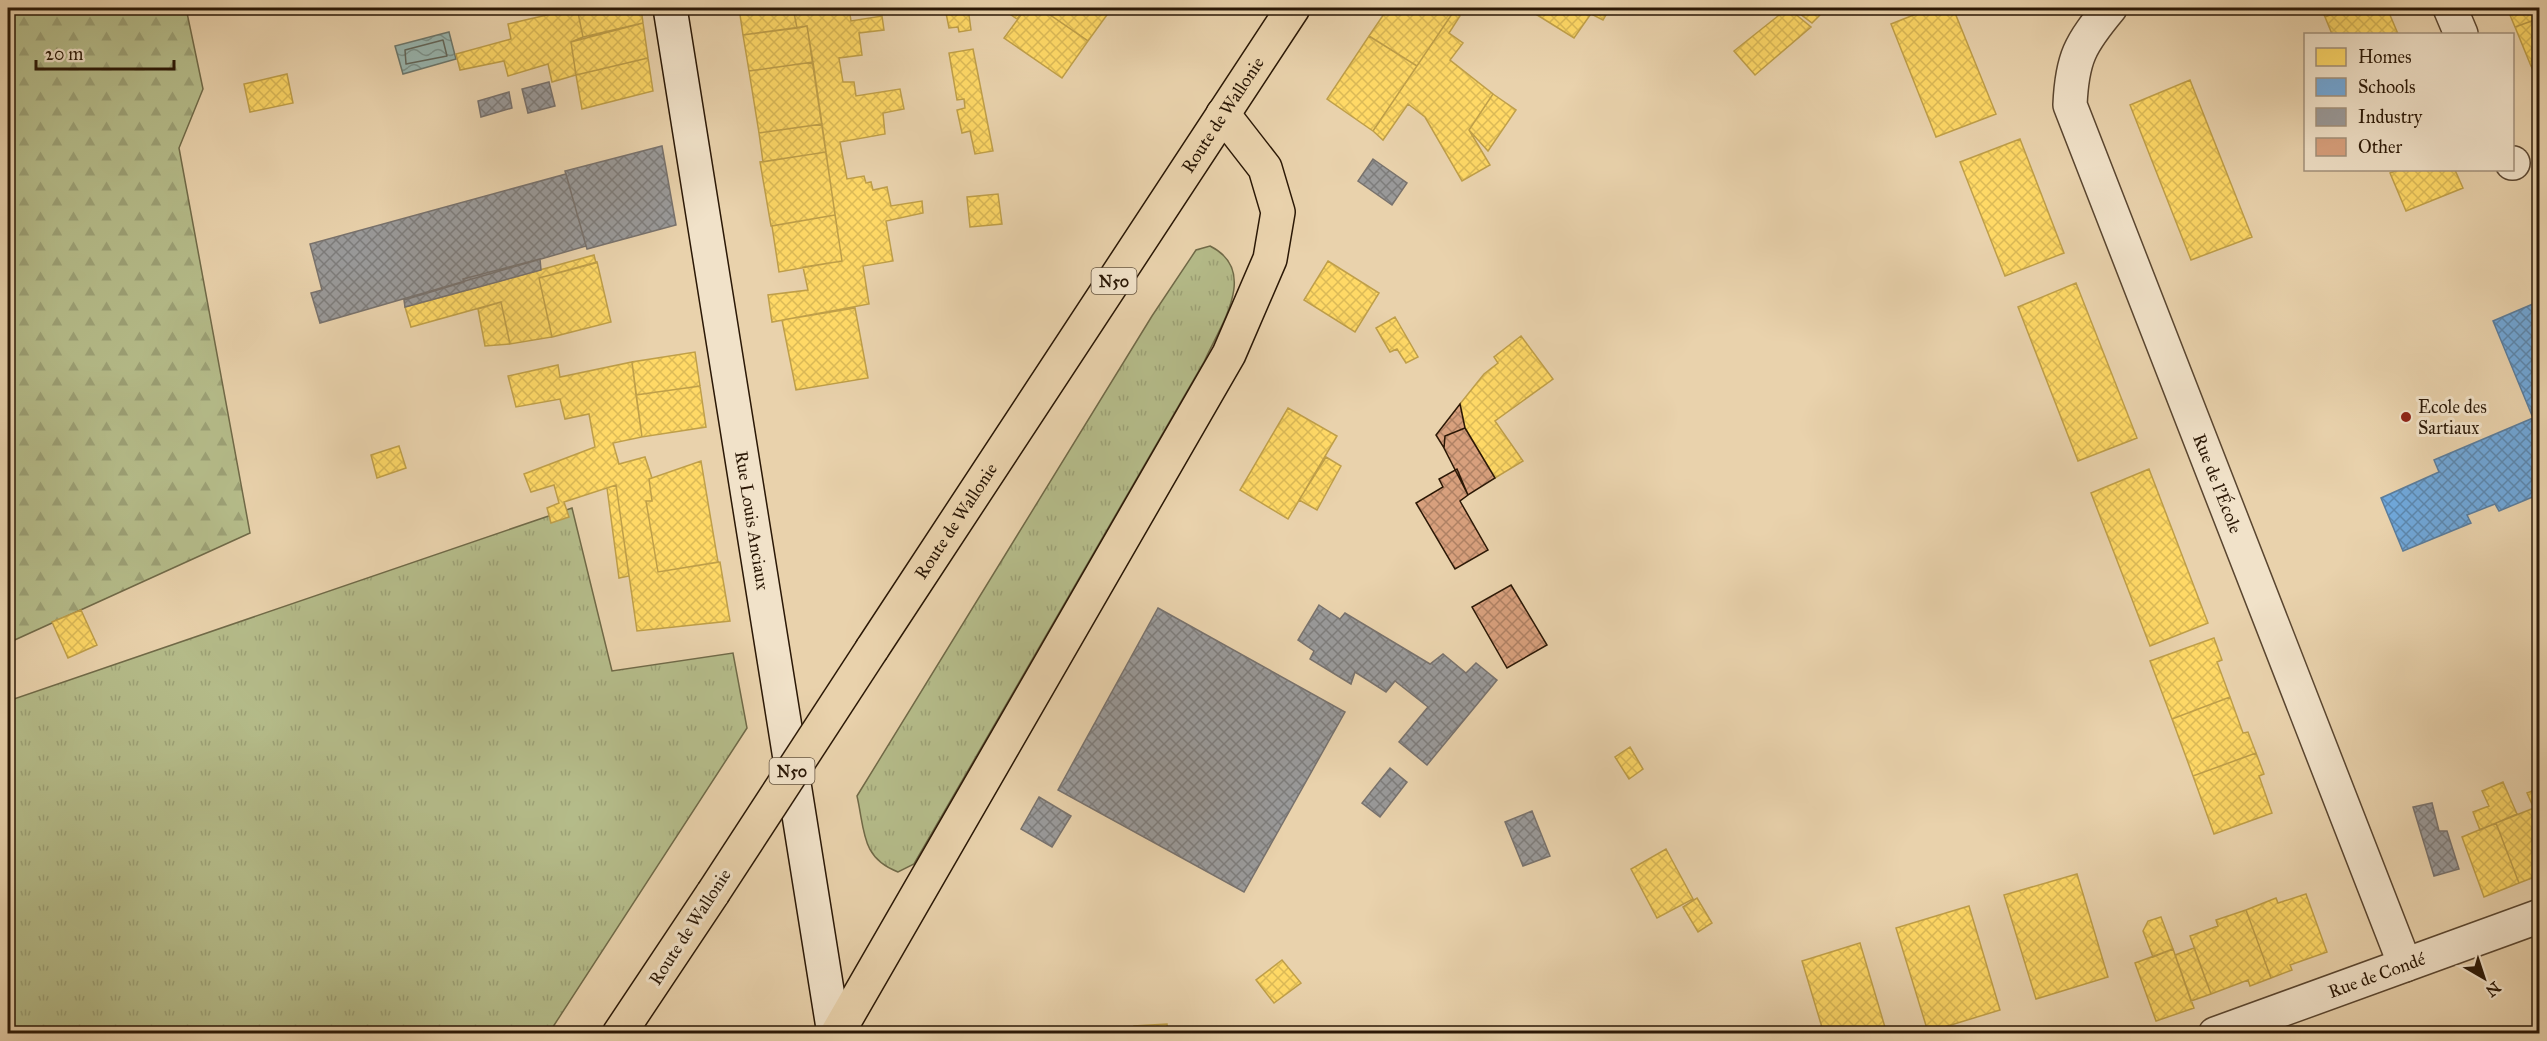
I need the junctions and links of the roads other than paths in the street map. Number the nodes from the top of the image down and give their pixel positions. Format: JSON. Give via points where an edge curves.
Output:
{"nodes":[{"id":1,"x":670,"y":8,"type":"edge"},
{"id":2,"x":1293,"y":8,"type":"edge"},
{"id":3,"x":2110,"y":8,"type":"edge"},
{"id":4,"x":2450,"y":8,"type":"edge"},
{"id":5,"x":2461,"y":33,"type":"edge"},
{"id":6,"x":1223,"y":114,"type":"junction"},
{"id":7,"x":2540,"y":916,"type":"edge"},
{"id":8,"x":2405,"y":964,"type":"junction"},
{"id":9,"x":620,"y":1034,"type":"edge"},
{"id":10,"x":836,"y":1034,"type":"edge"},
{"id":11,"x":2215,"y":1034,"type":"edge"}],
"edges":[{"from":1,"to":10,"type":"street","name":"Rue Louis Anciaux"},
{"from":2,"to":6,"type":"main road","name":"Route de Wallonie","number":"N50"},
{"from":3,"to":8,"type":"street","name":"Rue de l'École","via":[[2082,45],[2072,72],[2070,105]]},
{"from":4,"to":5,"type":"street"},
{"from":6,"to":9,"type":"main road","name":"Route de Wallonie","number":"N50","bridge":true},
{"from":6,"to":10,"type":"main road","via":[[1265,168],[1278,212],[1270,259],[1229,354]]},
{"from":7,"to":8,"type":"street","name":"Rue de Condé"},
{"from":8,"to":11,"type":"street","name":"Rue de Condé"}]}
